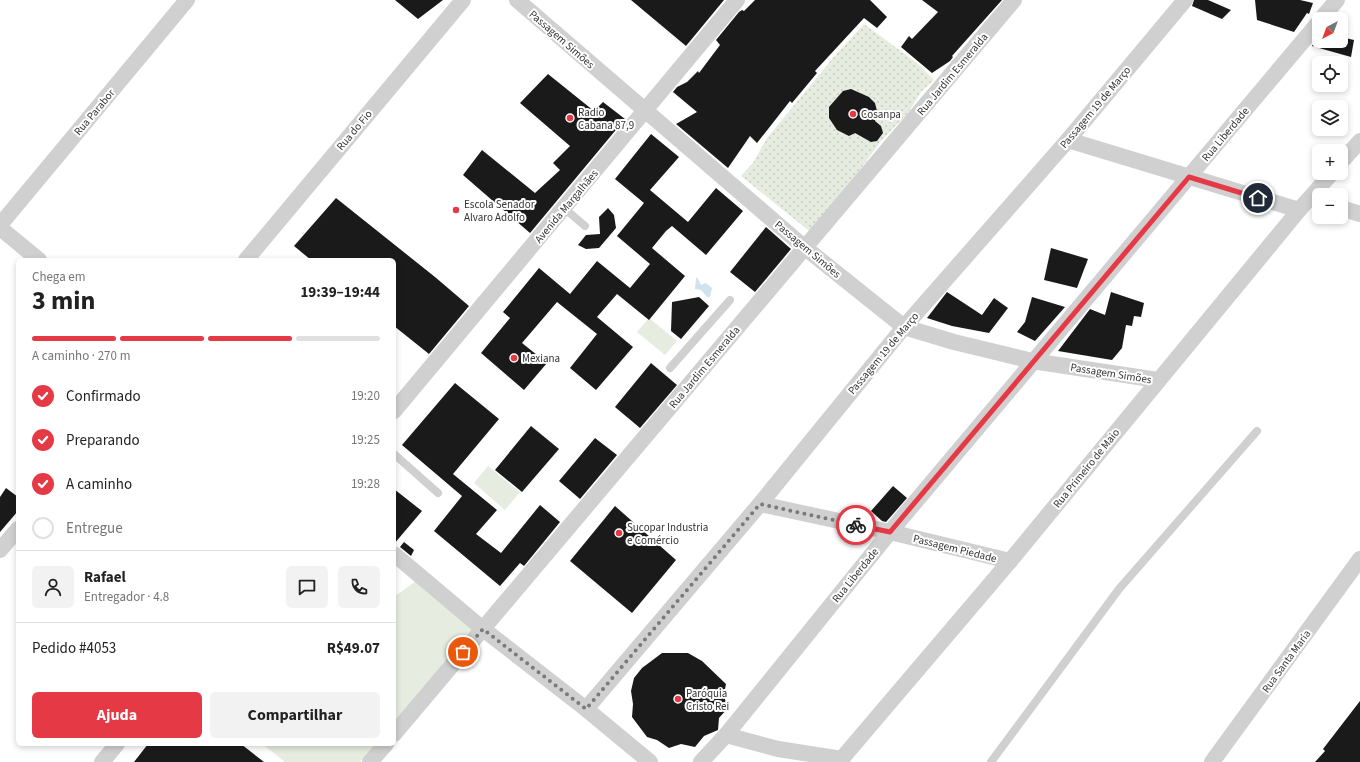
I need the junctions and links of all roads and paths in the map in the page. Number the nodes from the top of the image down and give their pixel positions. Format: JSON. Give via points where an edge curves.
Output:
{"nodes":[{"id":1,"x":187,"y":0,"type":"edge"},
{"id":2,"x":463,"y":0,"type":"edge"},
{"id":3,"x":516,"y":0,"type":"edge"},
{"id":4,"x":737,"y":0,"type":"edge"},
{"id":5,"x":1014,"y":0,"type":"edge"},
{"id":6,"x":1184,"y":0,"type":"edge"},
{"id":7,"x":1337,"y":0,"type":"edge"},
{"id":8,"x":1327,"y":12,"type":"edge"},
{"id":9,"x":1312,"y":30,"type":"edge"},
{"id":10,"x":645,"y":111,"type":"junction"},
{"id":11,"x":1068,"y":140,"type":"junction"},
{"id":12,"x":1360,"y":140,"type":"edge"},
{"id":13,"x":1348,"y":154,"type":"edge"},
{"id":14,"x":1189,"y":177,"type":"junction"},
{"id":15,"x":1312,"y":201,"type":"edge"},
{"id":16,"x":564,"y":208,"type":"junction"},
{"id":17,"x":1299,"y":210,"type":"junction"},
{"id":18,"x":1348,"y":210,"type":"edge"},
{"id":19,"x":1360,"y":214,"type":"edge"},
{"id":20,"x":0,"y":225,"type":"edge"},
{"id":21,"x":586,"y":226,"type":"dead end"},
{"id":22,"x":0,"y":228,"type":"edge"},
{"id":23,"x":804,"y":247,"type":"junction"},
{"id":24,"x":37,"y":258,"type":"edge"},
{"id":25,"x":248,"y":258,"type":"edge"},
{"id":26,"x":730,"y":300,"type":"dead end"},
{"id":27,"x":904,"y":327,"type":"junction"},
{"id":28,"x":1032,"y":361,"type":"junction"},
{"id":29,"x":670,"y":368,"type":"dead end"},
{"id":30,"x":1158,"y":380,"type":"junction"},
{"id":31,"x":396,"y":409,"type":"edge"},
{"id":32,"x":1257,"y":431,"type":"dead end"},
{"id":33,"x":396,"y":456,"type":"edge"},
{"id":34,"x":438,"y":493,"type":"dead end"},
{"id":35,"x":760,"y":504,"type":"junction"},
{"id":36,"x":16,"y":531,"type":"edge"},
{"id":37,"x":890,"y":532,"type":"junction"},
{"id":38,"x":0,"y":550,"type":"edge"},
{"id":39,"x":396,"y":556,"type":"edge"},
{"id":40,"x":1360,"y":559,"type":"edge"},
{"id":41,"x":1010,"y":561,"type":"junction"},
{"id":42,"x":483,"y":629,"type":"junction"},
{"id":43,"x":586,"y":709,"type":"junction"},
{"id":44,"x":396,"y":732,"type":"edge"},
{"id":45,"x":726,"y":735,"type":"junction"},
{"id":46,"x":115,"y":746,"type":"edge"},
{"id":47,"x":384,"y":746,"type":"edge"},
{"id":48,"x":841,"y":760,"type":"edge"},
{"id":49,"x":102,"y":762,"type":"edge"},
{"id":50,"x":370,"y":762,"type":"edge"},
{"id":51,"x":650,"y":762,"type":"edge"},
{"id":52,"x":701,"y":762,"type":"edge"},
{"id":53,"x":991,"y":762,"type":"edge"},
{"id":54,"x":1212,"y":762,"type":"edge"}],
"edges":[{"from":1,"to":20,"type":"street","name":"Rua Parabor"},
{"from":2,"to":25,"type":"street","name":"Rua do Fio"},
{"from":3,"to":10,"type":"street","name":"Passagem Simões"},
{"from":4,"to":10,"type":"street","name":"Avenida Margalhães"},
{"from":5,"to":23,"type":"street","name":"Rua Jardim Esmeralda"},
{"from":6,"to":11,"type":"street","name":"Passagem 19 de Março"},
{"from":7,"to":8,"type":"street"},
{"from":9,"to":14,"type":"street","name":"Rua Liberdade"},
{"from":10,"to":16,"type":"street","name":"Avenida Margalhães"},
{"from":10,"to":23,"type":"street","name":"Passagem Simões"},
{"from":11,"to":14,"type":"street"},
{"from":11,"to":27,"type":"street","name":"Passagem 19 de Março"},
{"from":12,"to":13,"type":"street"},
{"from":14,"to":17,"type":"street"},
{"from":14,"to":28,"type":"street","name":"Rua Liberdade"},
{"from":15,"to":17,"type":"street","name":"Rua Primeiro de Maio"},
{"from":16,"to":21,"type":"lane"},
{"from":16,"to":31,"type":"street","name":"Avenida Margalhães"},
{"from":17,"to":30,"type":"street","name":"Rua Primeiro de Maio"},
{"from":18,"to":19,"type":"street"},
{"from":22,"to":24,"type":"street"},
{"from":23,"to":27,"type":"street","name":"Passagem Simões"},
{"from":23,"to":42,"type":"street","name":"Rua Jardim Esmeralda"},
{"from":26,"to":29,"type":"lane"},
{"from":27,"to":28,"type":"street","name":"Passagem Simões"},
{"from":27,"to":35,"type":"street","name":"Passagem 19 de Março"},
{"from":28,"to":30,"type":"street","name":"Passagem Simões"},
{"from":28,"to":37,"type":"street","name":"Rua Liberdade"},
{"from":30,"to":41,"type":"street","name":"Rua Primeiro de Maio"},
{"from":32,"to":53,"type":"lane","via":[[1119,589]]},
{"from":33,"to":34,"type":"lane"},
{"from":35,"to":37,"type":"street","name":"Passagem Piedade"},
{"from":35,"to":43,"type":"street","name":"Passagem 19 de Março"},
{"from":36,"to":38,"type":"street"},
{"from":37,"to":41,"type":"street","name":"Passagem Piedade"},
{"from":37,"to":45,"type":"street","name":"Rua Liberdade"},
{"from":39,"to":42,"type":"street"},
{"from":40,"to":54,"type":"street","name":"Rua Santa Maria"},
{"from":41,"to":48,"type":"street","name":"Rua Primeiro de Maio"},
{"from":42,"to":43,"type":"street"},
{"from":42,"to":44,"type":"street","name":"Rua Jardim Esmeralda"},
{"from":43,"to":51,"type":"street"},
{"from":45,"to":48,"type":"street","via":[[778,749]]},
{"from":45,"to":52,"type":"street","name":"Rua Liberdade"},
{"from":46,"to":49,"type":"street"},
{"from":47,"to":50,"type":"street"}]}
